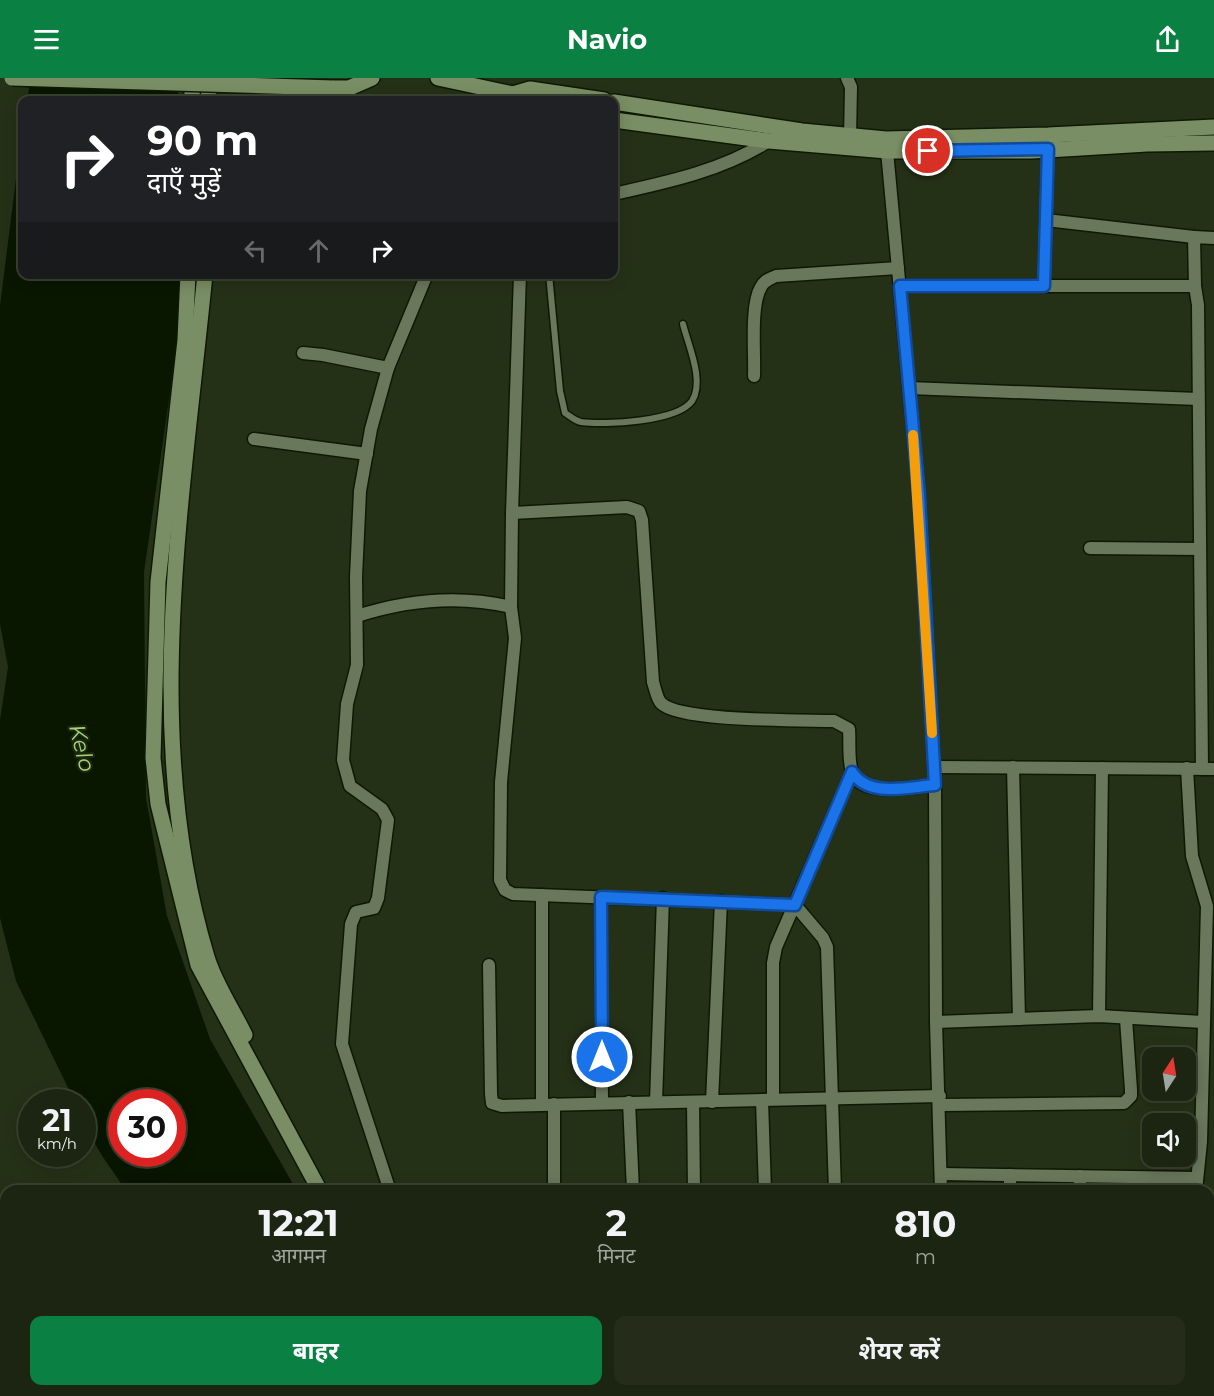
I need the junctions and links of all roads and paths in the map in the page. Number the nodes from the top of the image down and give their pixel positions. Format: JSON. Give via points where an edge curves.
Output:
{"nodes":[{"id":1,"x":0,"y":78,"type":"edge"},
{"id":2,"x":12,"y":78,"type":"edge"},
{"id":3,"x":190,"y":78,"type":"edge"},
{"id":4,"x":208,"y":78,"type":"edge"},
{"id":5,"x":372,"y":78,"type":"edge"},
{"id":6,"x":438,"y":78,"type":"edge"},
{"id":7,"x":847,"y":78,"type":"edge"},
{"id":8,"x":344,"y":92,"type":"edge"},
{"id":9,"x":192,"y":96,"type":"edge"},
{"id":10,"x":209,"y":96,"type":"edge"},
{"id":11,"x":512,"y":96,"type":"edge"},
{"id":12,"x":518,"y":96,"type":"edge"},
{"id":13,"x":579,"y":96,"type":"edge"},
{"id":14,"x":618,"y":103,"type":"edge"},
{"id":15,"x":618,"y":121,"type":"edge"},
{"id":16,"x":1214,"y":127,"type":"edge"},
{"id":17,"x":850,"y":137,"type":"junction"},
{"id":18,"x":769,"y":141,"type":"junction"},
{"id":19,"x":1214,"y":143,"type":"edge"},
{"id":20,"x":1048,"y":149,"type":"junction"},
{"id":21,"x":887,"y":151,"type":"junction"},
{"id":22,"x":618,"y":193,"type":"edge"},
{"id":23,"x":1046,"y":220,"type":"junction"},
{"id":24,"x":1194,"y":237,"type":"junction"},
{"id":25,"x":1214,"y":238,"type":"edge"},
{"id":26,"x":898,"y":268,"type":"junction"},
{"id":27,"x":188,"y":279,"type":"edge"},
{"id":28,"x":205,"y":279,"type":"edge"},
{"id":29,"x":425,"y":279,"type":"edge"},
{"id":30,"x":520,"y":279,"type":"edge"},
{"id":31,"x":549,"y":279,"type":"edge"},
{"id":32,"x":900,"y":286,"type":"junction"},
{"id":33,"x":1044,"y":286,"type":"junction"},
{"id":34,"x":1195,"y":286,"type":"junction"},
{"id":35,"x":683,"y":324,"type":"dead end"},
{"id":36,"x":303,"y":353,"type":"dead end"},
{"id":37,"x":388,"y":368,"type":"junction"},
{"id":38,"x":754,"y":376,"type":"dead end"},
{"id":39,"x":909,"y":388,"type":"junction"},
{"id":40,"x":1198,"y":399,"type":"junction"},
{"id":41,"x":254,"y":439,"type":"dead end"},
{"id":42,"x":367,"y":454,"type":"junction"},
{"id":43,"x":512,"y":513,"type":"junction"},
{"id":44,"x":1090,"y":548,"type":"dead end"},
{"id":45,"x":1200,"y":549,"type":"junction"},
{"id":46,"x":511,"y":607,"type":"junction"},
{"id":47,"x":357,"y":616,"type":"junction"},
{"id":48,"x":934,"y":767,"type":"junction"},
{"id":49,"x":1014,"y":767,"type":"junction"},
{"id":50,"x":1102,"y":768,"type":"junction"},
{"id":51,"x":1187,"y":768,"type":"junction"},
{"id":52,"x":1208,"y":769,"type":"edge"},
{"id":53,"x":852,"y":772,"type":"junction"},
{"id":54,"x":935,"y":785,"type":"junction"},
{"id":55,"x":542,"y":895,"type":"junction"},
{"id":56,"x":601,"y":897,"type":"junction"},
{"id":57,"x":663,"y":898,"type":"junction"},
{"id":58,"x":721,"y":901,"type":"junction"},
{"id":59,"x":795,"y":905,"type":"junction"},
{"id":60,"x":489,"y":965,"type":"dead end"},
{"id":61,"x":1099,"y":1016,"type":"junction"},
{"id":62,"x":1018,"y":1019,"type":"junction"},
{"id":63,"x":1126,"y":1019,"type":"junction"},
{"id":64,"x":936,"y":1022,"type":"junction"},
{"id":65,"x":1203,"y":1022,"type":"junction"},
{"id":66,"x":832,"y":1099,"type":"junction"},
{"id":67,"x":768,"y":1100,"type":"junction"},
{"id":68,"x":940,"y":1100,"type":"junction"},
{"id":69,"x":602,"y":1102,"type":"junction"},
{"id":70,"x":629,"y":1102,"type":"junction"},
{"id":71,"x":656,"y":1102,"type":"junction"},
{"id":72,"x":693,"y":1102,"type":"junction"},
{"id":73,"x":712,"y":1102,"type":"junction"},
{"id":74,"x":548,"y":1105,"type":"junction"},
{"id":75,"x":941,"y":1174,"type":"junction"},
{"id":76,"x":1010,"y":1175,"type":"junction"},
{"id":77,"x":1080,"y":1176,"type":"junction"},
{"id":78,"x":1197,"y":1178,"type":"junction"},
{"id":79,"x":317,"y":1185,"type":"edge"},
{"id":80,"x":326,"y":1185,"type":"edge"},
{"id":81,"x":388,"y":1185,"type":"edge"},
{"id":82,"x":555,"y":1185,"type":"edge"},
{"id":83,"x":633,"y":1185,"type":"edge"},
{"id":84,"x":694,"y":1185,"type":"edge"},
{"id":85,"x":765,"y":1185,"type":"edge"},
{"id":86,"x":835,"y":1185,"type":"edge"},
{"id":87,"x":941,"y":1185,"type":"edge"},
{"id":88,"x":1010,"y":1185,"type":"edge"},
{"id":89,"x":1080,"y":1185,"type":"edge"},
{"id":90,"x":1196,"y":1185,"type":"edge"}],
"edges":[{"from":1,"to":2,"type":"street"},
{"from":2,"to":8,"type":"street","bridge":true},
{"from":3,"to":9,"type":"street"},
{"from":4,"to":10,"type":"street"},
{"from":5,"to":8,"type":"street"},
{"from":6,"to":11,"type":"street"},
{"from":7,"to":17,"type":"street","via":[[851,87]]},
{"from":12,"to":13,"type":"street","via":[[530,88]]},
{"from":14,"to":17,"type":"street"},
{"from":15,"to":18,"type":"street"},
{"from":16,"to":17,"type":"street","via":[[1048,135]]},
{"from":18,"to":21,"type":"street"},
{"from":18,"to":22,"type":"street","via":[[718,168]]},
{"from":19,"to":20,"type":"street"},
{"from":20,"to":21,"type":"street"},
{"from":20,"to":23,"type":"street"},
{"from":21,"to":26,"type":"street"},
{"from":23,"to":24,"type":"street"},
{"from":23,"to":33,"type":"street"},
{"from":24,"to":25,"type":"street"},
{"from":24,"to":34,"type":"street"},
{"from":26,"to":32,"type":"street"},
{"from":26,"to":38,"type":"street","via":[[776,276],[765,281],[756,302]]},
{"from":27,"to":79,"type":"street","via":[[185,340],[158,582],[153,758],[158,804],[198,965]]},
{"from":28,"to":80,"type":"street","via":[[170,635],[171,750],[183,856],[208,959],[287,1119]]},
{"from":29,"to":37,"type":"street"},
{"from":30,"to":43,"type":"street"},
{"from":31,"to":35,"type":"lane","via":[[560,391],[565,412],[579,422],[632,422],[681,411],[692,400],[697,379]]},
{"from":32,"to":33,"type":"street"},
{"from":32,"to":39,"type":"street"},
{"from":33,"to":34,"type":"street"},
{"from":34,"to":40,"type":"street"},
{"from":36,"to":37,"type":"street"},
{"from":37,"to":42,"type":"street"},
{"from":39,"to":40,"type":"street"},
{"from":39,"to":48,"type":"street"},
{"from":40,"to":45,"type":"street"},
{"from":41,"to":42,"type":"street"},
{"from":42,"to":47,"type":"street","via":[[360,491]]},
{"from":43,"to":46,"type":"street"},
{"from":43,"to":53,"type":"street","via":[[627,507],[639,511],[653,682],[660,703],[672,710],[702,716],[843,724],[849,729]]},
{"from":44,"to":45,"type":"street"},
{"from":45,"to":52,"type":"street"},
{"from":46,"to":47,"type":"street","via":[[458,598]]},
{"from":46,"to":55,"type":"street","via":[[515,638],[501,782],[500,880],[505,890],[513,894]]},
{"from":47,"to":81,"type":"street","via":[[357,665],[347,704],[343,760],[350,786],[382,809],[389,825],[374,908],[356,912],[351,924],[342,1044]]},
{"from":48,"to":49,"type":"street"},
{"from":48,"to":54,"type":"street"},
{"from":49,"to":50,"type":"street"},
{"from":49,"to":62,"type":"street"},
{"from":50,"to":51,"type":"street"},
{"from":50,"to":61,"type":"street"},
{"from":51,"to":52,"type":"street"},
{"from":51,"to":65,"type":"street","via":[[1192,856],[1207,906]]},
{"from":53,"to":54,"type":"street","via":[[859,783],[872,789]]},
{"from":53,"to":59,"type":"street"},
{"from":54,"to":64,"type":"street"},
{"from":55,"to":56,"type":"street"},
{"from":55,"to":74,"type":"street"},
{"from":56,"to":57,"type":"street"},
{"from":56,"to":69,"type":"street"},
{"from":57,"to":58,"type":"street"},
{"from":57,"to":71,"type":"street"},
{"from":58,"to":59,"type":"street"},
{"from":58,"to":73,"type":"street"},
{"from":59,"to":66,"type":"street","via":[[827,947]]},
{"from":59,"to":67,"type":"street","via":[[773,963]]},
{"from":60,"to":74,"type":"street","via":[[492,1103]]},
{"from":61,"to":62,"type":"street"},
{"from":61,"to":63,"type":"street"},
{"from":62,"to":64,"type":"street"},
{"from":63,"to":65,"type":"street"},
{"from":63,"to":68,"type":"street","via":[[1131,1096],[1124,1103]]},
{"from":64,"to":68,"type":"street"},
{"from":65,"to":78,"type":"street"},
{"from":66,"to":67,"type":"street"},
{"from":66,"to":68,"type":"street"},
{"from":66,"to":86,"type":"street"},
{"from":67,"to":73,"type":"street"},
{"from":67,"to":85,"type":"street"},
{"from":68,"to":75,"type":"street"},
{"from":69,"to":70,"type":"street"},
{"from":69,"to":74,"type":"street"},
{"from":70,"to":71,"type":"street"},
{"from":70,"to":83,"type":"street"},
{"from":71,"to":72,"type":"street"},
{"from":72,"to":73,"type":"street"},
{"from":72,"to":84,"type":"street"},
{"from":74,"to":82,"type":"street"},
{"from":75,"to":76,"type":"street"},
{"from":75,"to":87,"type":"street"},
{"from":76,"to":77,"type":"street"},
{"from":76,"to":88,"type":"street"},
{"from":77,"to":78,"type":"street"},
{"from":77,"to":89,"type":"street"},
{"from":78,"to":90,"type":"street"}]}
